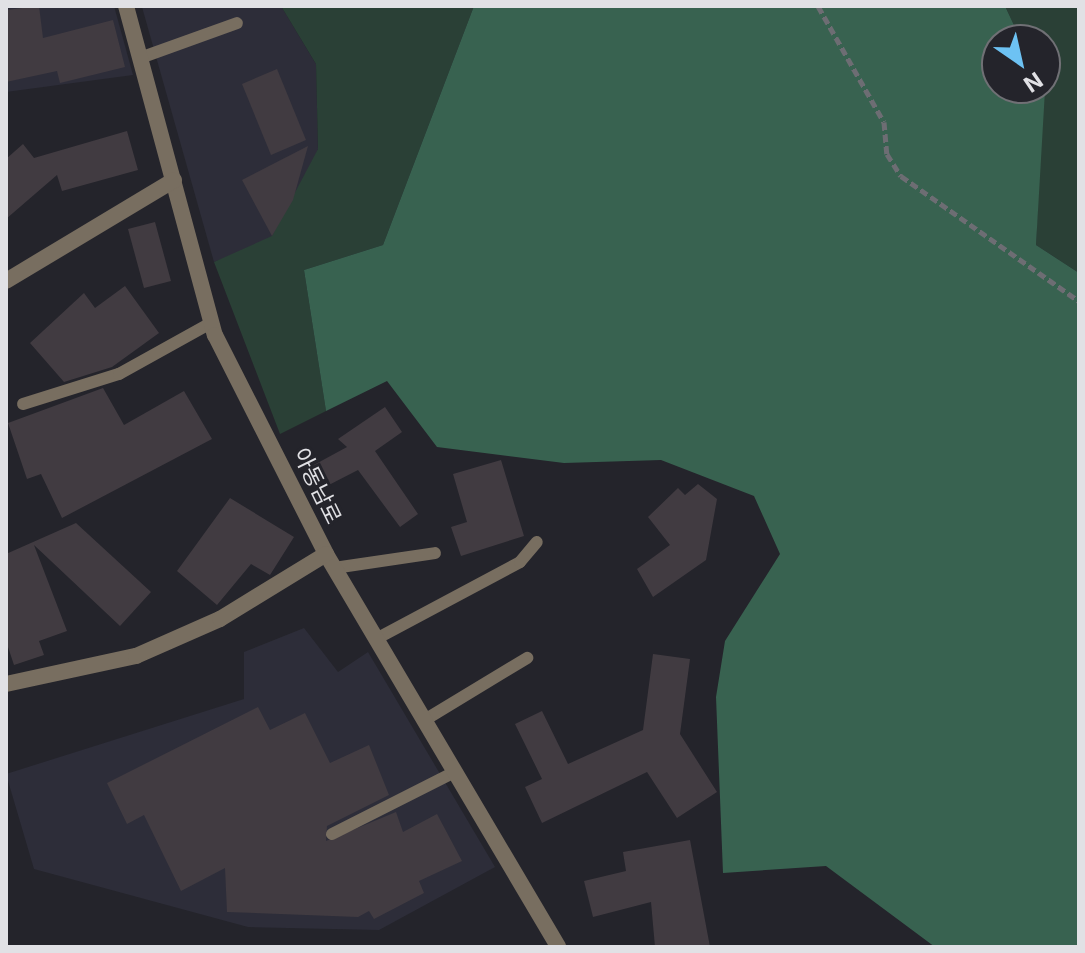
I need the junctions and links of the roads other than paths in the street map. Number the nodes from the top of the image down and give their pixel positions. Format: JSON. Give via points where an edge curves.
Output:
{"nodes":[{"id":1,"x":126,"y":6,"type":"edge"},
{"id":2,"x":237,"y":23,"type":"dead end"},
{"id":3,"x":140,"y":58,"type":"junction"},
{"id":4,"x":174,"y":180,"type":"junction"},
{"id":5,"x":6,"y":281,"type":"edge"},
{"id":6,"x":211,"y":323,"type":"junction"},
{"id":7,"x":23,"y":404,"type":"dead end"},
{"id":8,"x":537,"y":542,"type":"dead end"},
{"id":9,"x":435,"y":553,"type":"dead end"},
{"id":10,"x":330,"y":561,"type":"junction"},
{"id":11,"x":376,"y":639,"type":"junction"},
{"id":12,"x":527,"y":658,"type":"dead end"},
{"id":13,"x":6,"y":684,"type":"edge"},
{"id":14,"x":423,"y":721,"type":"junction"},
{"id":15,"x":453,"y":773,"type":"junction"},
{"id":16,"x":332,"y":834,"type":"dead end"},
{"id":17,"x":558,"y":947,"type":"edge"}],
"edges":[{"from":1,"to":3,"type":"street","name":"아동남로"},
{"from":2,"to":3,"type":"lane"},
{"from":3,"to":4,"type":"street","name":"아동남로"},
{"from":4,"to":5,"type":"street"},
{"from":4,"to":6,"type":"street","name":"아동남로"},
{"from":6,"to":7,"type":"lane","via":[[119,374]]},
{"from":6,"to":10,"type":"street","name":"아동남로"},
{"from":8,"to":11,"type":"lane","via":[[520,562]]},
{"from":9,"to":10,"type":"lane"},
{"from":10,"to":11,"type":"street","name":"아동남로"},
{"from":10,"to":13,"type":"street","via":[[136,656]]},
{"from":11,"to":14,"type":"street","name":"아동남로"},
{"from":12,"to":14,"type":"lane"},
{"from":14,"to":15,"type":"street","name":"아동남로"},
{"from":15,"to":16,"type":"lane"},
{"from":15,"to":17,"type":"street","name":"아동남로"}]}
